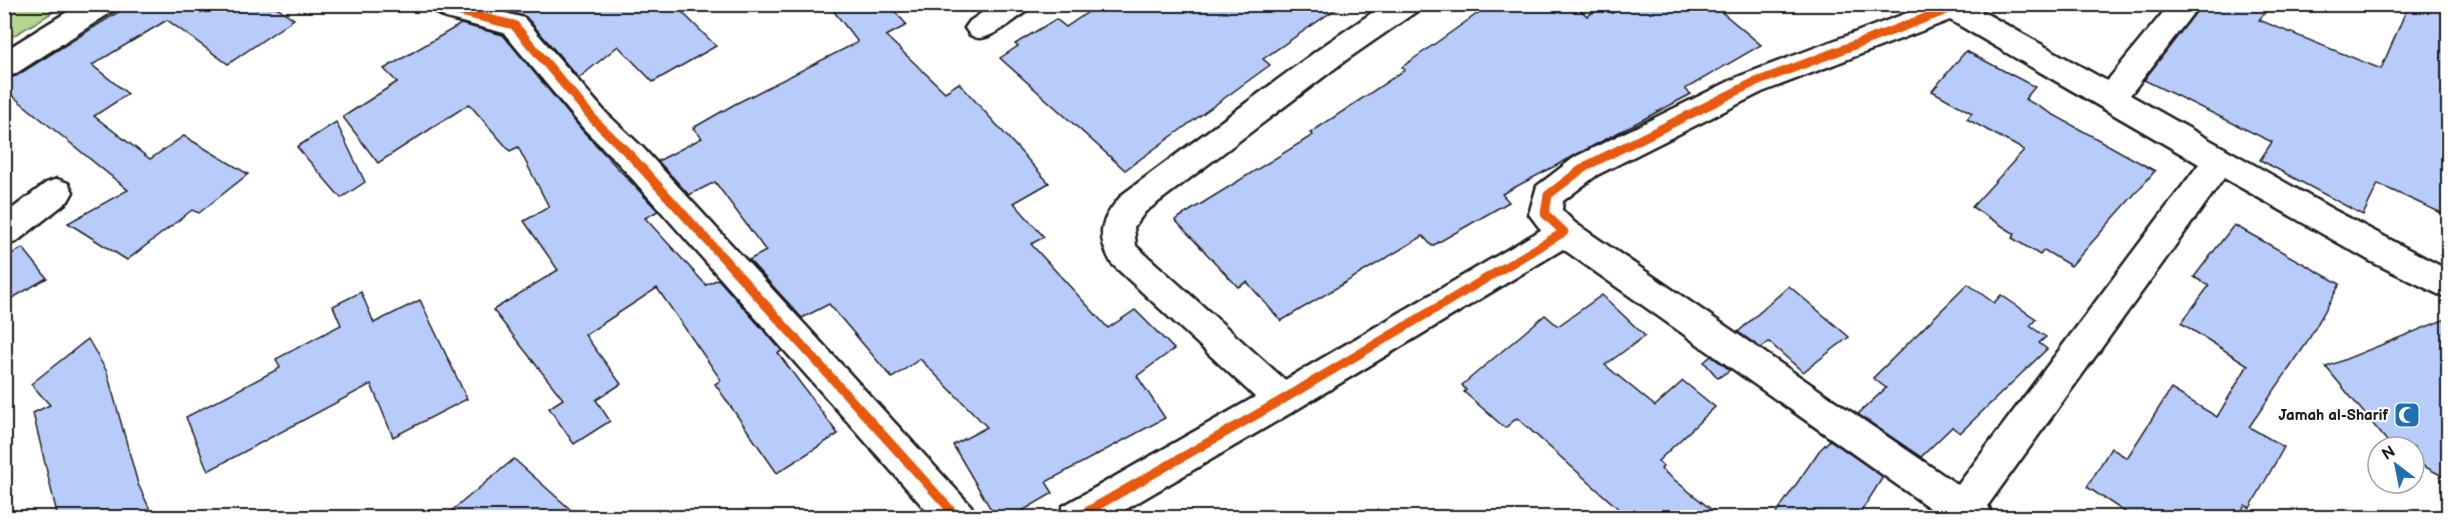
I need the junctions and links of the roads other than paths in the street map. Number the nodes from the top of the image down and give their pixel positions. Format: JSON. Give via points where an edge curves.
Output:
{"nodes":[{"id":1,"x":103,"y":4,"type":"edge"},
{"id":2,"x":444,"y":4,"type":"edge"},
{"id":3,"x":1018,"y":4,"type":"edge"},
{"id":4,"x":1407,"y":4,"type":"edge"},
{"id":5,"x":2186,"y":4,"type":"edge"},
{"id":6,"x":1948,"y":6,"type":"edge"},
{"id":7,"x":980,"y":28,"type":"dead end"},
{"id":8,"x":4,"y":66,"type":"edge"},
{"id":9,"x":2111,"y":97,"type":"junction"},
{"id":10,"x":2218,"y":161,"type":"junction"},
{"id":11,"x":57,"y":192,"type":"dead end"},
{"id":12,"x":1564,"y":232,"type":"junction"},
{"id":13,"x":4,"y":233,"type":"edge"},
{"id":14,"x":2448,"y":285,"type":"edge"},
{"id":15,"x":1282,"y":400,"type":"junction"},
{"id":16,"x":1969,"y":513,"type":"edge"},
{"id":17,"x":958,"y":518,"type":"edge"},
{"id":18,"x":1076,"y":518,"type":"edge"}],
"edges":[{"from":1,"to":8,"type":"street"},
{"from":2,"to":17,"type":"street","via":[[514,24],[595,121],[632,156]]},
{"from":3,"to":7,"type":"street"},
{"from":4,"to":15,"type":"street","via":[[1163,181],[1120,219],[1117,245],[1124,255]]},
{"from":5,"to":9,"type":"street"},
{"from":6,"to":9,"type":"street"},
{"from":6,"to":12,"type":"street","via":[[1751,84],[1586,166],[1548,195],[1545,214]]},
{"from":9,"to":10,"type":"street"},
{"from":10,"to":14,"type":"street"},
{"from":10,"to":16,"type":"street"},
{"from":11,"to":13,"type":"street"},
{"from":12,"to":15,"type":"street"},
{"from":12,"to":16,"type":"street"},
{"from":15,"to":18,"type":"street"}]}
